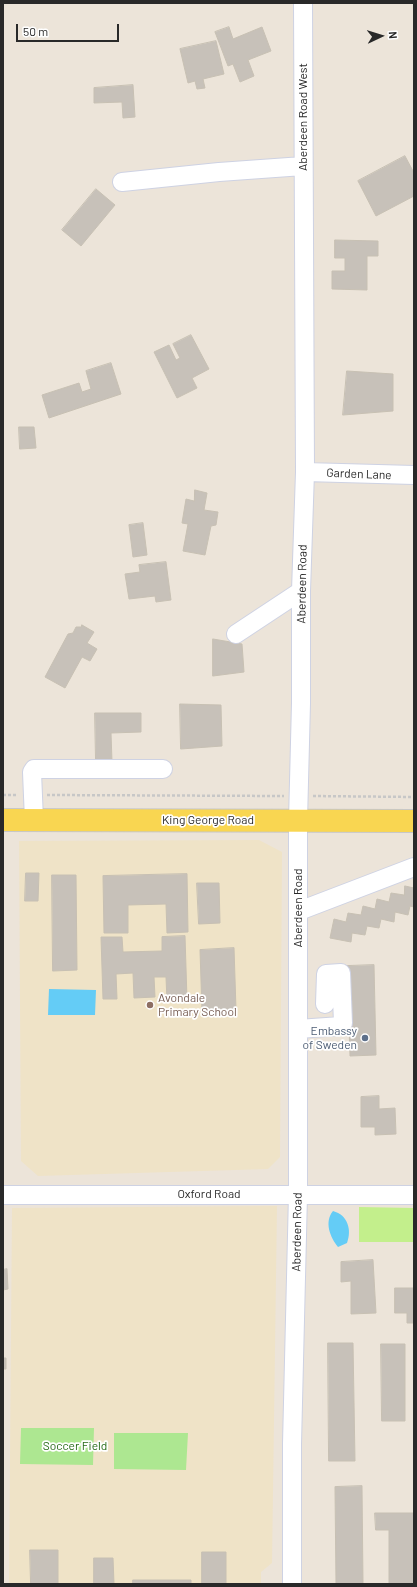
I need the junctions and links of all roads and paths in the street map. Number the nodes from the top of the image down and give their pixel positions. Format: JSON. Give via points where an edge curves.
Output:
{"nodes":[{"id":1,"x":303,"y":3,"type":"edge"},
{"id":2,"x":303,"y":166,"type":"junction"},
{"id":3,"x":122,"y":182,"type":"dead end"},
{"id":4,"x":303,"y":232,"type":"joint"},
{"id":5,"x":305,"y":472,"type":"junction"},
{"id":6,"x":414,"y":475,"type":"edge"},
{"id":7,"x":301,"y":591,"type":"junction"},
{"id":8,"x":236,"y":634,"type":"dead end"},
{"id":9,"x":162,"y":769,"type":"dead end"},
{"id":10,"x":3,"y":795,"type":"edge"},
{"id":11,"x":34,"y":795,"type":"junction"},
{"id":12,"x":298,"y":796,"type":"junction"},
{"id":13,"x":414,"y":797,"type":"edge"},
{"id":14,"x":3,"y":820,"type":"edge"},
{"id":15,"x":34,"y":820,"type":"junction"},
{"id":16,"x":298,"y":821,"type":"junction"},
{"id":17,"x":414,"y":821,"type":"edge"},
{"id":18,"x":414,"y":867,"type":"edge"},
{"id":19,"x":299,"y":912,"type":"junction"},
{"id":20,"x":325,"y":1004,"type":"dead end"},
{"id":21,"x":298,"y":1029,"type":"junction"},
{"id":22,"x":298,"y":1194,"type":"junction"},
{"id":23,"x":414,"y":1194,"type":"edge"},
{"id":24,"x":3,"y":1195,"type":"edge"},
{"id":25,"x":292,"y":1584,"type":"edge"}],
"edges":[{"from":1,"to":2,"type":"street","name":"Aberdeen Road West"},
{"from":2,"to":3,"type":"street"},
{"from":2,"to":4,"type":"street","name":"Aberdeen Road West"},
{"from":4,"to":5,"type":"street","name":"Aberdeen Road"},
{"from":5,"to":6,"type":"street","name":"Garden Lane"},
{"from":5,"to":7,"type":"street","name":"Aberdeen Road"},
{"from":7,"to":8,"type":"street"},
{"from":7,"to":12,"type":"street","name":"Aberdeen Road"},
{"from":9,"to":11,"type":"street","via":[[34,769]]},
{"from":10,"to":11,"type":"path"},
{"from":11,"to":12,"type":"path"},
{"from":11,"to":15,"type":"street"},
{"from":12,"to":13,"type":"path"},
{"from":12,"to":16,"type":"street","name":"Aberdeen Road"},
{"from":14,"to":15,"type":"main road","name":"King George Road"},
{"from":15,"to":16,"type":"main road","name":"King George Road"},
{"from":16,"to":17,"type":"main road","name":"King George Road"},
{"from":16,"to":19,"type":"street","name":"Aberdeen Road"},
{"from":18,"to":19,"type":"street"},
{"from":19,"to":21,"type":"street","name":"Aberdeen Road"},
{"from":20,"to":21,"type":"street","via":[[326,974],[341,973],[341,1026]]},
{"from":21,"to":22,"type":"street","name":"Aberdeen Road"},
{"from":22,"to":23,"type":"street","name":"Oxford Road"},
{"from":22,"to":24,"type":"street","name":"Oxford Road"},
{"from":22,"to":25,"type":"street","name":"Aberdeen Road","via":[[292,1436]]}]}
